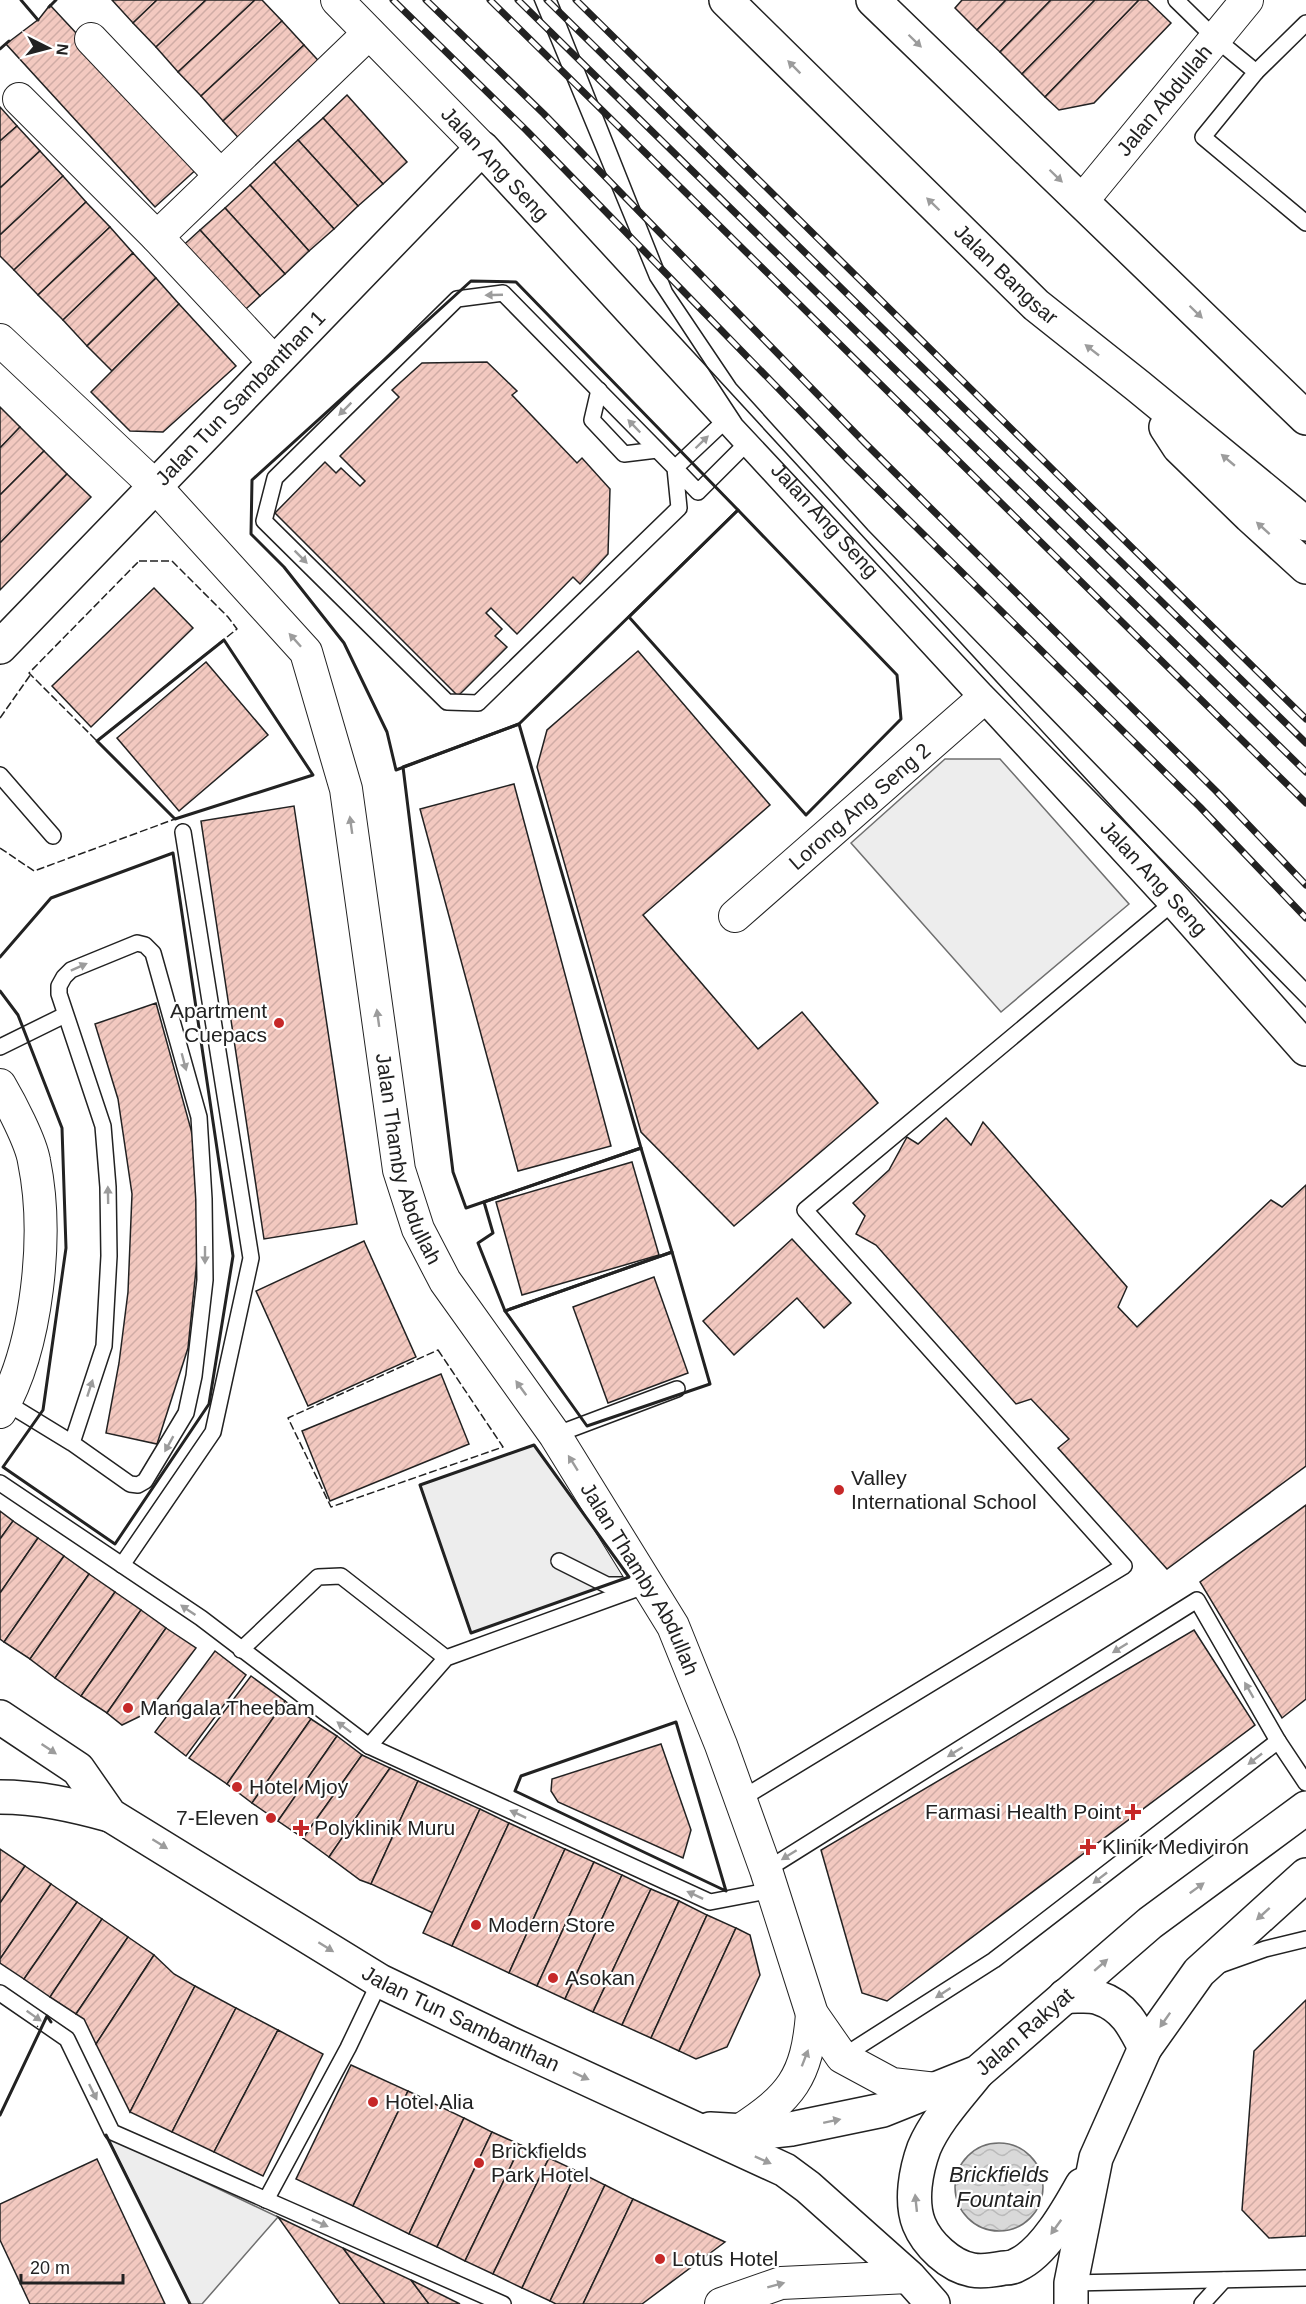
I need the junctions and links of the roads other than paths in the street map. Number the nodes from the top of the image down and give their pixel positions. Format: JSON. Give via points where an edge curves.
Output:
{"nodes":[{"id":1,"x":337,"y":0,"type":"edge"},
{"id":2,"x":726,"y":0,"type":"edge"},
{"id":3,"x":873,"y":0,"type":"edge"},
{"id":4,"x":1176,"y":0,"type":"edge"},
{"id":5,"x":1247,"y":0,"type":"edge"},
{"id":6,"x":1306,"y":23,"type":"edge"},
{"id":7,"x":369,"y":33,"type":"junction"},
{"id":8,"x":91,"y":39,"type":"dead end"},
{"id":9,"x":1216,"y":39,"type":"junction"},
{"id":10,"x":1256,"y":72,"type":"junction"},
{"id":11,"x":19,"y":99,"type":"dead end"},
{"id":12,"x":482,"y":148,"type":"junction"},
{"id":13,"x":220,"y":174,"type":"junction"},
{"id":14,"x":1082,"y":201,"type":"junction"},
{"id":15,"x":1306,"y":223,"type":"edge"},
{"id":16,"x":157,"y":237,"type":"junction"},
{"id":17,"x":0,"y":340,"type":"edge"},
{"id":18,"x":274,"y":362,"type":"junction"},
{"id":19,"x":1138,"y":386,"type":"junction"},
{"id":20,"x":598,"y":390,"type":"junction"},
{"id":21,"x":1306,"y":418,"type":"edge"},
{"id":22,"x":739,"y":428,"type":"junction"},
{"id":23,"x":657,"y":450,"type":"junction"},
{"id":24,"x":675,"y":468,"type":"junction"},
{"id":25,"x":155,"y":486,"type":"junction"},
{"id":26,"x":1306,"y":524,"type":"edge"},
{"id":27,"x":1306,"y":567,"type":"edge"},
{"id":28,"x":0,"y":647,"type":"edge"},
{"id":29,"x":986,"y":696,"type":"junction"},
{"id":30,"x":0,"y":775,"type":"edge"},
{"id":31,"x":183,"y":832,"type":"dead end"},
{"id":32,"x":53,"y":836,"type":"dead end"},
{"id":33,"x":1175,"y":901,"type":"junction"},
{"id":34,"x":735,"y":916,"type":"dead end"},
{"id":35,"x":65,"y":1015,"type":"junction"},
{"id":36,"x":0,"y":1047,"type":"edge"},
{"id":37,"x":1306,"y":1049,"type":"edge"},
{"id":38,"x":0,"y":1085,"type":"edge"},
{"id":39,"x":676,"y":1389,"type":"dead end"},
{"id":40,"x":3,"y":1407,"type":"edge"},
{"id":41,"x":555,"y":1435,"type":"junction"},
{"id":42,"x":72,"y":1443,"type":"junction"},
{"id":43,"x":0,"y":1483,"type":"edge"},
{"id":44,"x":559,"y":1561,"type":"dead end"},
{"id":45,"x":122,"y":1565,"type":"junction"},
{"id":46,"x":647,"y":1585,"type":"junction"},
{"id":47,"x":242,"y":1650,"type":"junction"},
{"id":48,"x":446,"y":1658,"type":"junction"},
{"id":49,"x":0,"y":1717,"type":"edge"},
{"id":50,"x":1278,"y":1741,"type":"junction"},
{"id":51,"x":369,"y":1746,"type":"junction"},
{"id":52,"x":1306,"y":1783,"type":"edge"},
{"id":53,"x":0,"y":1797,"type":"edge"},
{"id":54,"x":741,"y":1799,"type":"junction"},
{"id":55,"x":1306,"y":1808,"type":"edge"},
{"id":56,"x":110,"y":1815,"type":"junction"},
{"id":57,"x":1306,"y":1875,"type":"edge"},
{"id":58,"x":769,"y":1880,"type":"junction"},
{"id":59,"x":1306,"y":1940,"type":"edge"},
{"id":60,"x":1198,"y":1972,"type":"junction"},
{"id":61,"x":380,"y":1981,"type":"junction"},
{"id":62,"x":0,"y":1993,"type":"edge"},
{"id":63,"x":1065,"y":1996,"type":"junction"},
{"id":64,"x":812,"y":2014,"type":"junction"},
{"id":65,"x":1145,"y":2048,"type":"junction"},
{"id":66,"x":842,"y":2057,"type":"junction"},
{"id":67,"x":978,"y":2072,"type":"junction"},
{"id":68,"x":936,"y":2090,"type":"junction"},
{"id":69,"x":691,"y":2128,"type":"junction"},
{"id":70,"x":739,"y":2131,"type":"junction"},
{"id":71,"x":1096,"y":2158,"type":"junction"},
{"id":72,"x":266,"y":2200,"type":"junction"},
{"id":73,"x":909,"y":2277,"type":"junction"},
{"id":74,"x":1306,"y":2278,"type":"edge"},
{"id":75,"x":1224,"y":2280,"type":"junction"},
{"id":76,"x":1071,"y":2294,"type":"edge"},
{"id":77,"x":503,"y":2304,"type":"edge"},
{"id":78,"x":721,"y":2304,"type":"edge"},
{"id":79,"x":933,"y":2304,"type":"edge"},
{"id":80,"x":1202,"y":2304,"type":"edge"}],
"edges":[{"from":1,"to":7,"type":"street","name":"Jalan Ang Seng"},
{"from":19,"to":2,"type":"main road","name":"Jalan Bangsar","one_way":true,"via":[[1036,305]]},
{"from":3,"to":14,"type":"main road","one_way":true},
{"from":4,"to":9,"type":"lane"},
{"from":5,"to":9,"type":"street","name":"Jalan Abdullah"},
{"from":6,"to":10,"type":"lane"},
{"from":7,"to":12,"type":"street","name":"Jalan Ang Seng"},
{"from":7,"to":13,"type":"street"},
{"from":8,"to":13,"type":"street"},
{"from":9,"to":10,"type":"lane"},
{"from":9,"to":14,"type":"street","name":"Jalan Abdullah"},
{"from":10,"to":15,"type":"lane","via":[[1203,137]]},
{"from":11,"to":16,"type":"street"},
{"from":12,"to":18,"type":"main road","name":"Jalan Tun Sambanthan 1"},
{"from":12,"to":22,"type":"main road","name":"Jalan Ang Seng"},
{"from":13,"to":16,"type":"street"},
{"from":14,"to":21,"type":"main road","one_way":true},
{"from":16,"to":18,"type":"street"},
{"from":17,"to":25,"type":"street","name":"Jalan Thamby Abdullah"},
{"from":18,"to":25,"type":"main road","name":"Jalan Tun Sambanthan 1"},
{"from":26,"to":19,"type":"main road","name":"Jalan Bangsar","one_way":true},
{"from":27,"to":19,"type":"main road","one_way":true,"via":[[1179,447]]},
{"from":23,"to":20,"type":"lane","one_way":true},
{"from":20,"to":23,"type":"lane","via":[[592,420],[624,454]]},
{"from":20,"to":24,"type":"lane","one_way":true,"via":[[503,293],[456,298],[275,478],[264,521],[447,702],[478,703],[679,508]]},
{"from":24,"to":22,"type":"lane","one_way":true},
{"from":22,"to":24,"type":"lane","via":[[698,492]]},
{"from":22,"to":29,"type":"main road","name":"Jalan Ang Seng"},
{"from":23,"to":24,"type":"lane"},
{"from":25,"to":28,"type":"main road","name":"Jalan Tun Sambanthan 1"},
{"from":41,"to":25,"type":"street","name":"Jalan Thamby Abdullah","one_way":true,"via":[[445,1281],[418,1229],[399,1170],[346,789],[306,652]]},
{"from":29,"to":33,"type":"main road","name":"Jalan Ang Seng"},
{"from":29,"to":34,"type":"street","name":"Lorong Ang Seng 2"},
{"from":30,"to":32,"type":"lane"},
{"from":31,"to":45,"type":"lane","via":[[251,1258],[213,1432]]},
{"from":33,"to":37,"type":"main road","name":"Jalan Ang Seng"},
{"from":33,"to":54,"type":"lane","via":[[806,1210],[1124,1566]]},
{"from":35,"to":36,"type":"lane"},
{"from":42,"to":35,"type":"lane","one_way":true,"via":[[104,1346],[108,1187],[103,1126]]},
{"from":35,"to":42,"type":"lane","one_way":true,"via":[[59,986],[71,970],[137,944],[153,953],[199,1117],[204,1199],[205,1280],[195,1376],[186,1413],[161,1457],[138,1485],[130,1484]]},
{"from":38,"to":40,"type":"street","via":[[34,1158],[40,1201],[31,1323]]},
{"from":39,"to":41,"type":"lane"},
{"from":40,"to":42,"type":"lane"},
{"from":46,"to":41,"type":"street","name":"Jalan Thamby Abdullah","one_way":true},
{"from":43,"to":45,"type":"lane"},
{"from":44,"to":46,"type":"lane","via":[[607,1585]]},
{"from":47,"to":45,"type":"lane","one_way":true},
{"from":46,"to":48,"type":"lane"},
{"from":46,"to":54,"type":"street","name":"Jalan Thamby Abdullah","via":[[673,1626]]},
{"from":47,"to":48,"type":"lane","via":[[318,1577],[330,1575],[341,1576]]},
{"from":51,"to":47,"type":"lane","one_way":true},
{"from":48,"to":51,"type":"lane"},
{"from":49,"to":56,"type":"main road","name":"Jalan Tun Sambanthan","one_way":true,"via":[[78,1769]]},
{"from":50,"to":52,"type":"lane"},
{"from":50,"to":58,"type":"lane","one_way":true,"via":[[1197,1600]]},
{"from":50,"to":66,"type":"lane","one_way":true,"via":[[994,1960]]},
{"from":58,"to":51,"type":"lane","one_way":true,"via":[[710,1902]]},
{"from":53,"to":56,"type":"main road","via":[[54,1801]]},
{"from":54,"to":58,"type":"street","name":"Jalan Thamby Abdullah"},
{"from":63,"to":55,"type":"main road","name":"Jalan Rakyat","one_way":true,"via":[[1150,1923]]},
{"from":56,"to":61,"type":"main road","name":"Jalan Tun Sambanthan","one_way":true},
{"from":57,"to":60,"type":"main road","one_way":true},
{"from":58,"to":64,"type":"street","name":"Jalan Thamby Abdullah"},
{"from":59,"to":60,"type":"lane","via":[[1265,1949]]},
{"from":60,"to":65,"type":"main road","one_way":true},
{"from":61,"to":69,"type":"main road","name":"Jalan Tun Sambanthan","one_way":true},
{"from":61,"to":72,"type":"lane"},
{"from":62,"to":72,"type":"lane","one_way":true,"via":[[67,2039],[112,2132]]},
{"from":63,"to":65,"type":"main road","via":[[1097,1997],[1118,2008],[1132,2022]]},
{"from":63,"to":67,"type":"main road","name":"Jalan Rakyat"},
{"from":64,"to":66,"type":"street","name":"Jalan Thamby Abdullah"},
{"from":70,"to":64,"type":"street","name":"Jalan Thamby Abdullah","one_way":true,"via":[[792,2087],[809,2046]]},
{"from":65,"to":71,"type":"main road"},
{"from":66,"to":68,"type":"street","name":"Jalan Thamby Abdullah","via":[[892,2084]]},
{"from":67,"to":68,"type":"main road","name":"Jalan Rakyat"},
{"from":71,"to":67,"type":"main road","one_way":true,"via":[[1059,2224],[1018,2265],[972,2270],[950,2261],[918,2223],[914,2197],[917,2173],[933,2130]]},
{"from":70,"to":68,"type":"main road","name":"Jalan Rakyat","one_way":true,"via":[[791,2129],[883,2110]]},
{"from":69,"to":70,"type":"main road","name":"Jalan Rakyat"},
{"from":69,"to":73,"type":"main road","name":"Jalan Tun Sambanthan","one_way":true,"via":[[785,2170]]},
{"from":71,"to":76,"type":"main road"},
{"from":72,"to":77,"type":"lane","one_way":true},
{"from":78,"to":73,"type":"street","one_way":true,"via":[[781,2283]]},
{"from":73,"to":79,"type":"main road","name":"Jalan Tun Sambanthan"},
{"from":74,"to":75,"type":"lane"},
{"from":75,"to":76,"type":"lane"},
{"from":75,"to":80,"type":"lane"}]}
